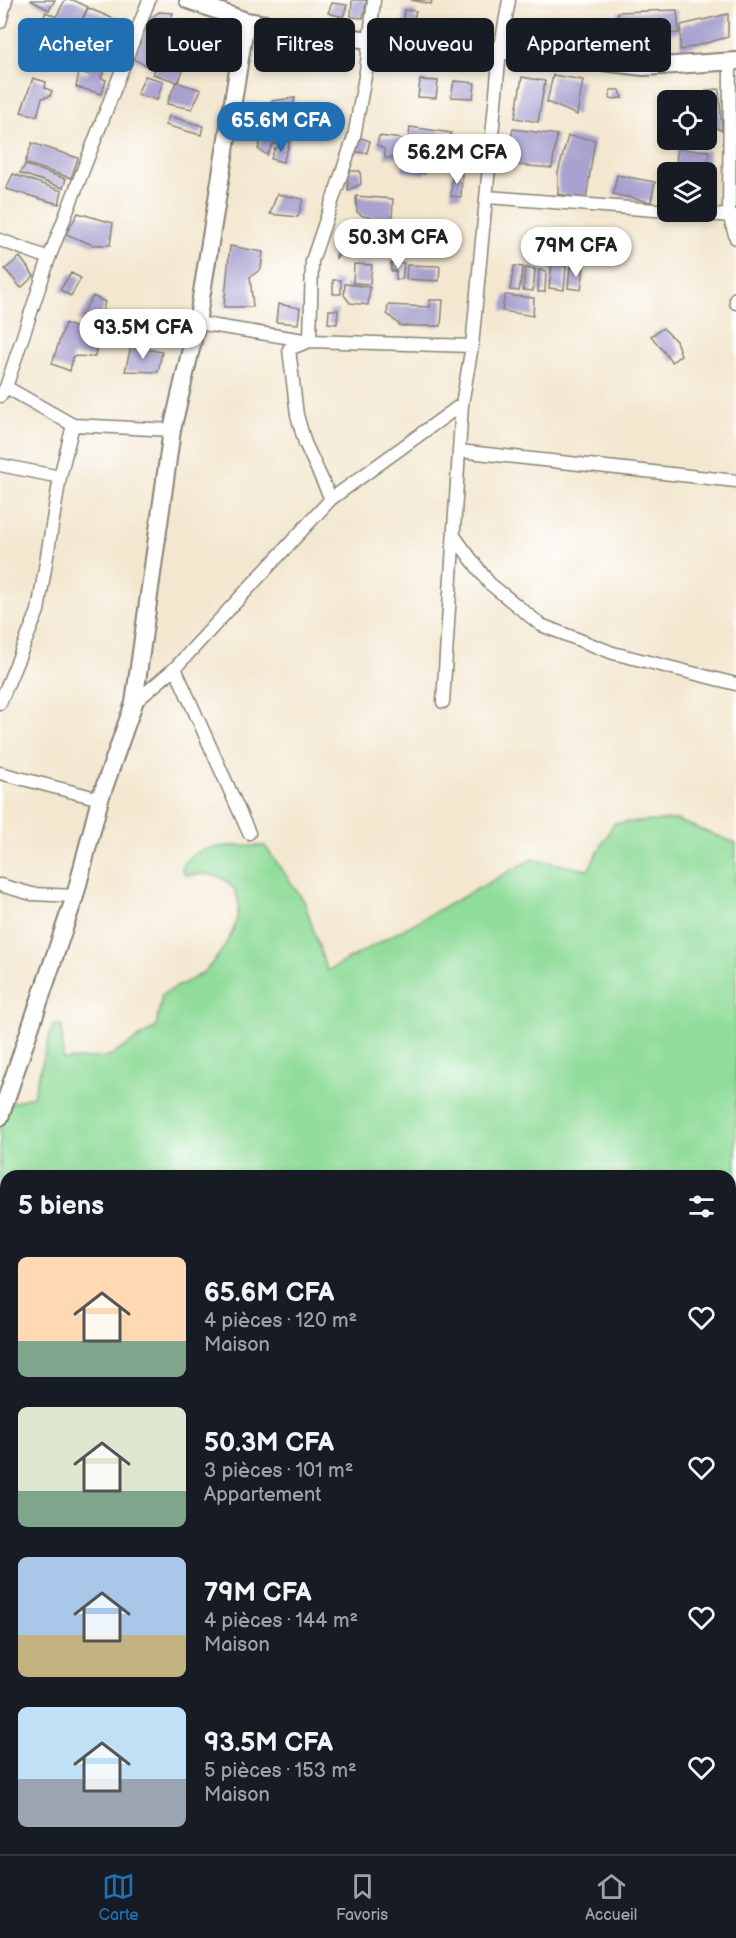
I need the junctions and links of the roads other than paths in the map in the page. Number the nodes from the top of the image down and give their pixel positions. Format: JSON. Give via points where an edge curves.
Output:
{"nodes":[{"id":1,"x":6,"y":0,"type":"edge"},
{"id":2,"x":149,"y":0,"type":"edge"},
{"id":3,"x":188,"y":0,"type":"edge"},
{"id":4,"x":374,"y":0,"type":"edge"},
{"id":5,"x":509,"y":0,"type":"edge"},
{"id":6,"x":221,"y":6,"type":"edge"},
{"id":7,"x":371,"y":18,"type":"edge"},
{"id":8,"x":246,"y":21,"type":"junction"},
{"id":9,"x":0,"y":22,"type":"edge"},
{"id":10,"x":367,"y":40,"type":"edge"},
{"id":11,"x":494,"y":50,"type":"edge"},
{"id":12,"x":500,"y":51,"type":"junction"},
{"id":13,"x":367,"y":56,"type":"edge"},
{"id":14,"x":733,"y":62,"type":"edge"},
{"id":15,"x":487,"y":197,"type":"junction"},
{"id":16,"x":657,"y":211,"type":"edge"},
{"id":17,"x":717,"y":215,"type":"edge"},
{"id":18,"x":733,"y":216,"type":"edge"},
{"id":19,"x":736,"y":238,"type":"edge"},
{"id":20,"x":0,"y":240,"type":"edge"},
{"id":21,"x":49,"y":258,"type":"junction"},
{"id":22,"x":736,"y":298,"type":"edge"},
{"id":23,"x":736,"y":303,"type":"edge"},
{"id":24,"x":197,"y":323,"type":"junction"},
{"id":25,"x":310,"y":341,"type":"junction"},
{"id":26,"x":472,"y":346,"type":"junction"},
{"id":27,"x":3,"y":391,"type":"edge"},
{"id":28,"x":462,"y":404,"type":"junction"},
{"id":29,"x":73,"y":425,"type":"junction"},
{"id":30,"x":172,"y":430,"type":"junction"},
{"id":31,"x":459,"y":451,"type":"junction"},
{"id":32,"x":0,"y":465,"type":"edge"},
{"id":33,"x":60,"y":477,"type":"junction"},
{"id":34,"x":736,"y":481,"type":"edge"},
{"id":35,"x":331,"y":499,"type":"junction"},
{"id":36,"x":454,"y":536,"type":"junction"},
{"id":37,"x":175,"y":668,"type":"junction"},
{"id":38,"x":736,"y":684,"type":"edge"},
{"id":39,"x":444,"y":702,"type":"dead end"},
{"id":40,"x":0,"y":703,"type":"edge"},
{"id":41,"x":134,"y":703,"type":"junction"},
{"id":42,"x":0,"y":773,"type":"edge"},
{"id":43,"x":100,"y":799,"type":"junction"},
{"id":44,"x":249,"y":833,"type":"dead end"},
{"id":45,"x":0,"y":885,"type":"edge"},
{"id":46,"x":75,"y":896,"type":"junction"},
{"id":47,"x":0,"y":1117,"type":"edge"}],
"edges":[{"from":1,"to":9,"type":"street"},
{"from":2,"to":21,"type":"street"},
{"from":3,"to":6,"type":"main road"},
{"from":4,"to":7,"type":"street"},
{"from":5,"to":12,"type":"street"},
{"from":6,"to":8,"type":"main road"},
{"from":8,"to":10,"type":"main road"},
{"from":8,"to":24,"type":"main road"},
{"from":11,"to":12,"type":"main road"},
{"from":12,"to":14,"type":"main road","via":[[644,67]]},
{"from":12,"to":15,"type":"street"},
{"from":13,"to":25,"type":"street","via":[[354,137],[312,261]]},
{"from":14,"to":18,"type":"street"},
{"from":15,"to":16,"type":"street"},
{"from":15,"to":26,"type":"street"},
{"from":17,"to":18,"type":"street"},
{"from":18,"to":19,"type":"street"},
{"from":20,"to":21,"type":"street"},
{"from":21,"to":27,"type":"street"},
{"from":22,"to":23,"type":"street"},
{"from":24,"to":25,"type":"street"},
{"from":24,"to":30,"type":"main road"},
{"from":25,"to":26,"type":"street"},
{"from":25,"to":35,"type":"street","via":[[289,349],[297,415],[305,443]]},
{"from":26,"to":28,"type":"street"},
{"from":27,"to":29,"type":"street"},
{"from":28,"to":31,"type":"street"},
{"from":28,"to":35,"type":"street"},
{"from":29,"to":30,"type":"street"},
{"from":29,"to":33,"type":"street"},
{"from":30,"to":41,"type":"main road"},
{"from":31,"to":34,"type":"street"},
{"from":31,"to":36,"type":"street"},
{"from":32,"to":33,"type":"street"},
{"from":33,"to":40,"type":"street","via":[[38,611]]},
{"from":35,"to":37,"type":"street"},
{"from":36,"to":38,"type":"street","via":[[489,583],[541,626],[613,653]]},
{"from":36,"to":39,"type":"street"},
{"from":37,"to":41,"type":"street"},
{"from":37,"to":44,"type":"street"},
{"from":41,"to":43,"type":"main road"},
{"from":42,"to":43,"type":"street"},
{"from":43,"to":46,"type":"main road"},
{"from":45,"to":46,"type":"street","via":[[32,894]]},
{"from":46,"to":47,"type":"main road"}]}
